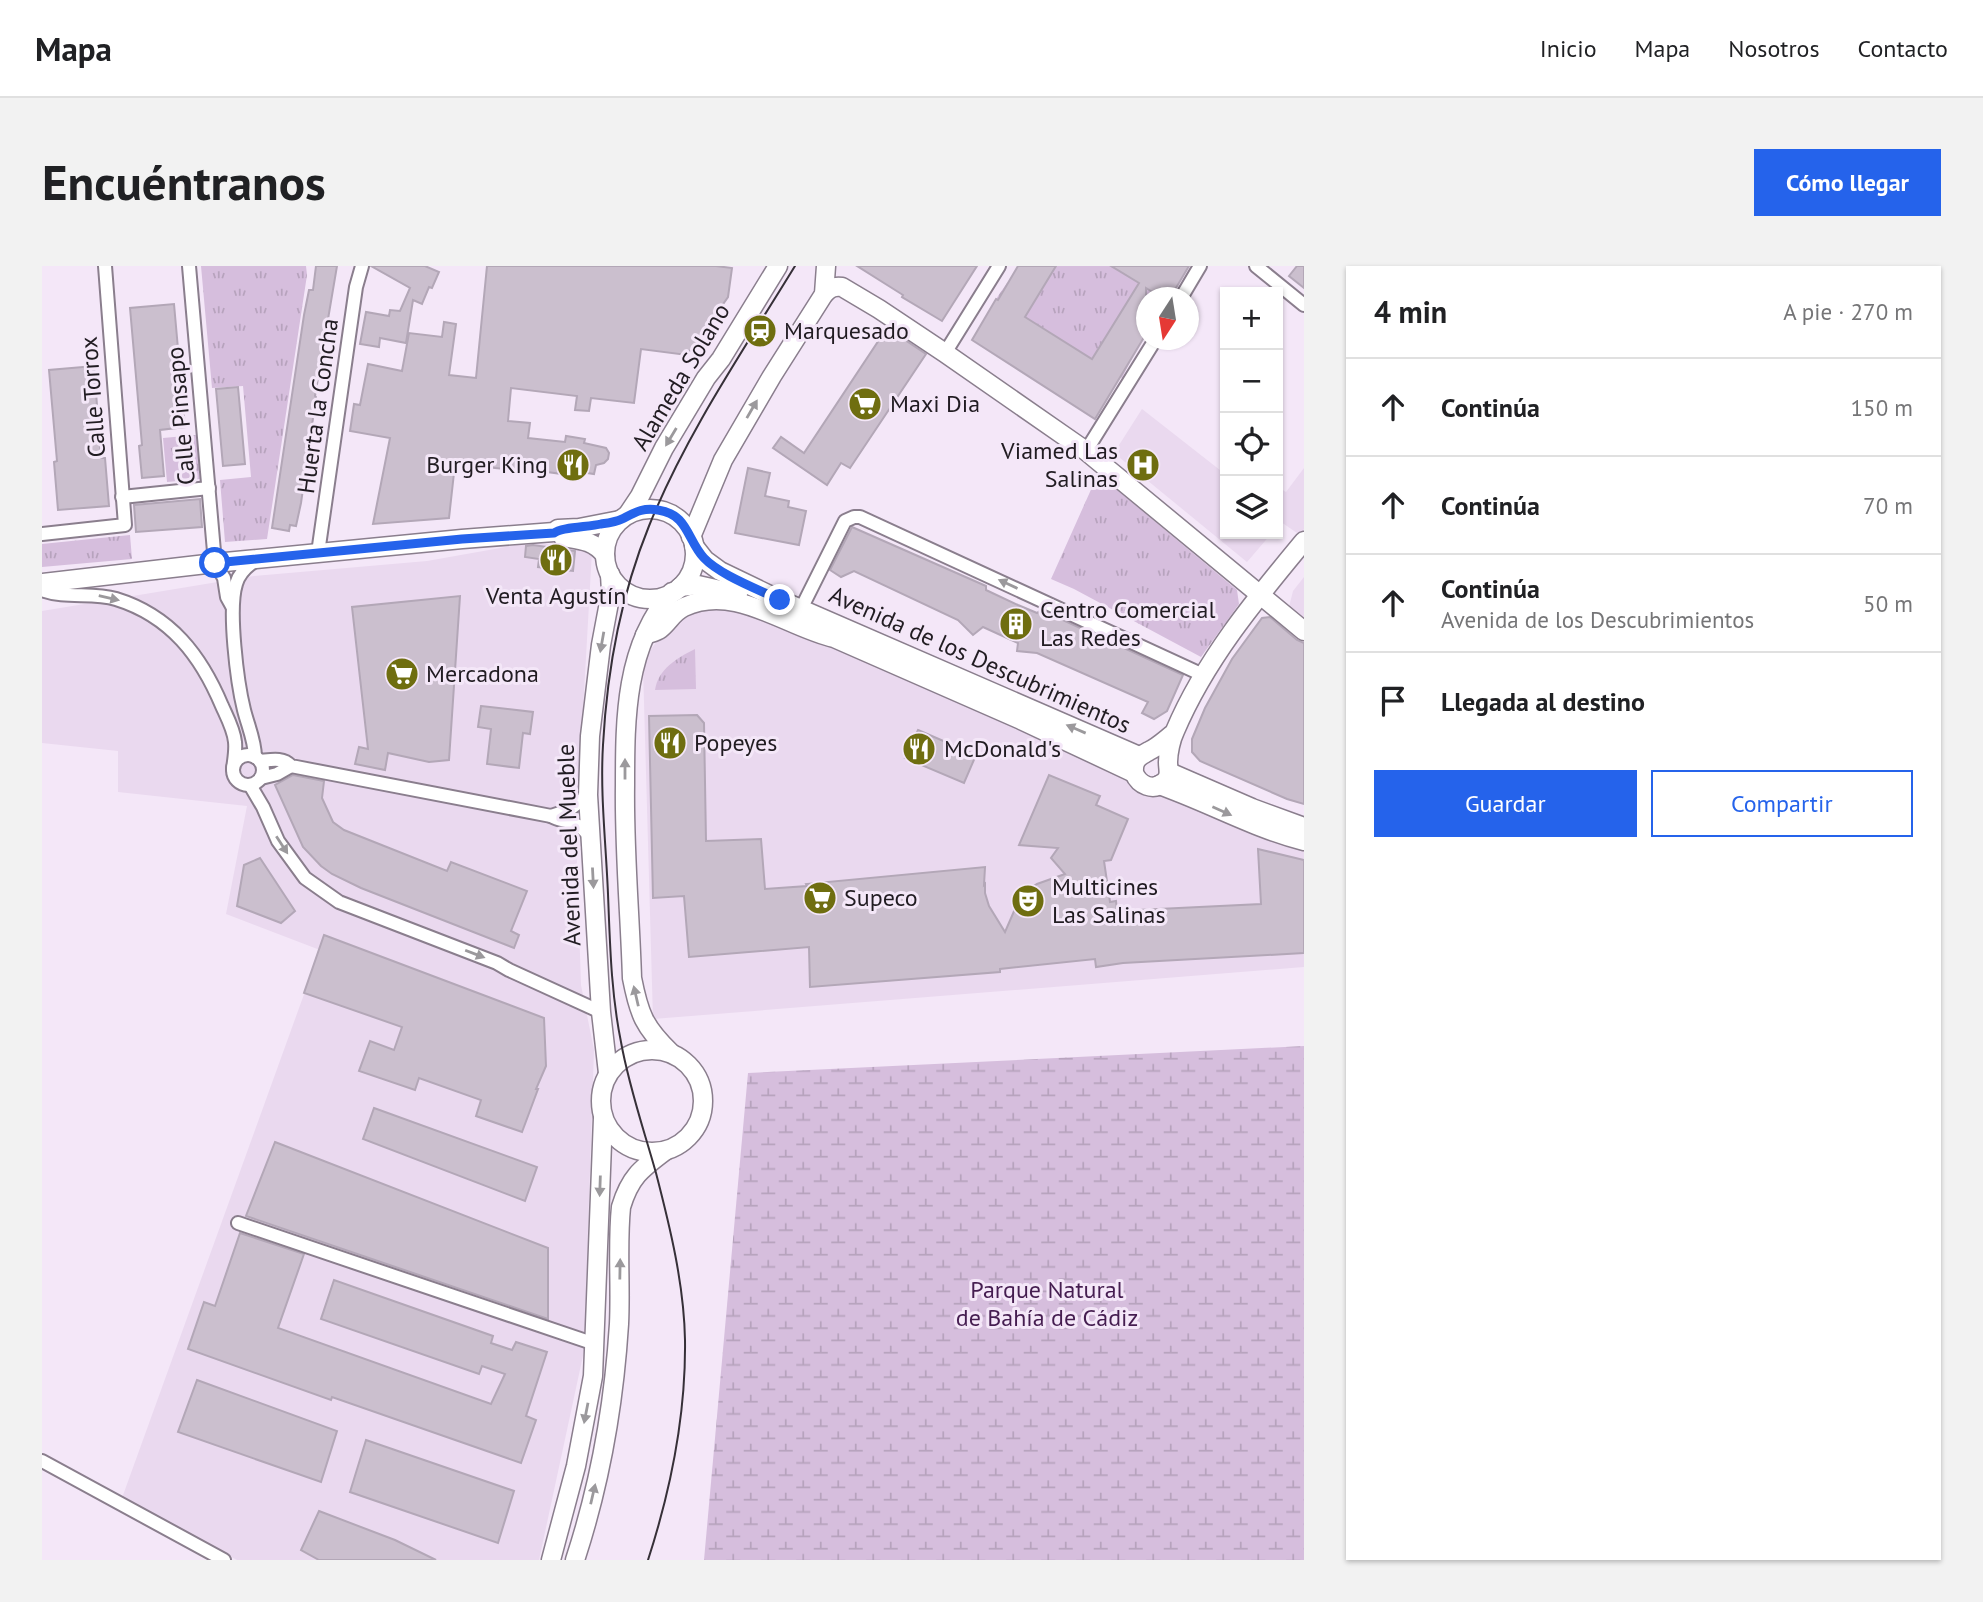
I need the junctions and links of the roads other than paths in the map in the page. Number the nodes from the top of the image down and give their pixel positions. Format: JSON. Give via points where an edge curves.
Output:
{"nodes":[{"id":1,"x":105,"y":266,"type":"edge"},
{"id":2,"x":189,"y":266,"type":"edge"},
{"id":3,"x":362,"y":266,"type":"edge"},
{"id":4,"x":778,"y":266,"type":"edge"},
{"id":5,"x":825,"y":266,"type":"edge"},
{"id":6,"x":999,"y":266,"type":"edge"},
{"id":7,"x":1200,"y":266,"type":"edge"},
{"id":8,"x":1255,"y":266,"type":"edge"},
{"id":9,"x":1188,"y":287,"type":"edge"},
{"id":10,"x":824,"y":294,"type":"junction"},
{"id":11,"x":1304,"y":305,"type":"edge"},
{"id":12,"x":1148,"y":350,"type":"edge"},
{"id":13,"x":945,"y":353,"type":"junction"},
{"id":14,"x":1086,"y":451,"type":"junction"},
{"id":15,"x":209,"y":488,"type":"junction"},
{"id":16,"x":122,"y":497,"type":"junction"},
{"id":17,"x":624,"y":517,"type":"junction"},
{"id":18,"x":554,"y":533,"type":"junction"},
{"id":19,"x":42,"y":534,"type":"edge"},
{"id":20,"x":693,"y":541,"type":"junction"},
{"id":21,"x":1304,"y":541,"type":"edge"},
{"id":22,"x":318,"y":553,"type":"junction"},
{"id":23,"x":605,"y":555,"type":"junction"},
{"id":24,"x":258,"y":559,"type":"junction"},
{"id":25,"x":215,"y":563,"type":"junction"},
{"id":26,"x":610,"y":575,"type":"junction"},
{"id":27,"x":42,"y":583,"type":"edge"},
{"id":28,"x":42,"y":590,"type":"edge"},
{"id":29,"x":676,"y":590,"type":"junction"},
{"id":30,"x":1260,"y":594,"type":"junction"},
{"id":31,"x":232,"y":606,"type":"junction"},
{"id":32,"x":801,"y":609,"type":"junction"},
{"id":33,"x":1304,"y":631,"type":"edge"},
{"id":34,"x":645,"y":635,"type":"junction"},
{"id":35,"x":834,"y":638,"type":"junction"},
{"id":36,"x":1203,"y":675,"type":"junction"},
{"id":37,"x":241,"y":698,"type":"junction"},
{"id":38,"x":1174,"y":733,"type":"junction"},
{"id":39,"x":235,"y":741,"type":"junction"},
{"id":40,"x":257,"y":759,"type":"junction"},
{"id":41,"x":1141,"y":760,"type":"junction"},
{"id":42,"x":291,"y":766,"type":"junction"},
{"id":43,"x":233,"y":769,"type":"junction"},
{"id":44,"x":1165,"y":773,"type":"junction"},
{"id":45,"x":255,"y":781,"type":"junction"},
{"id":46,"x":588,"y":795,"type":"junction"},
{"id":47,"x":551,"y":816,"type":"junction"},
{"id":48,"x":1304,"y":827,"type":"edge"},
{"id":49,"x":591,"y":838,"type":"junction"},
{"id":50,"x":1304,"y":841,"type":"edge"},
{"id":51,"x":601,"y":1012,"type":"junction"},
{"id":52,"x":671,"y":1053,"type":"junction"},
{"id":53,"x":608,"y":1073,"type":"junction"},
{"id":54,"x":603,"y":1118,"type":"junction"},
{"id":55,"x":665,"y":1151,"type":"junction"},
{"id":56,"x":238,"y":1223,"type":"dead end"},
{"id":57,"x":594,"y":1345,"type":"junction"},
{"id":58,"x":42,"y":1461,"type":"edge"},
{"id":59,"x":224,"y":1560,"type":"edge"},
{"id":60,"x":551,"y":1560,"type":"edge"},
{"id":61,"x":575,"y":1560,"type":"edge"}],
"edges":[{"from":1,"to":16,"type":"street","name":"Calle Torrox"},
{"from":2,"to":15,"type":"street","name":"Calle Pinsapo"},
{"from":3,"to":22,"type":"street","name":"Huerta la Concha"},
{"from":4,"to":17,"type":"main road","name":"Alameda Solano","one_way":true},
{"from":5,"to":10,"type":"main road"},
{"from":6,"to":13,"type":"street"},
{"from":7,"to":9,"type":"street"},
{"from":8,"to":11,"type":"street"},
{"from":10,"to":13,"type":"main road","via":[[842,287]]},
{"from":20,"to":10,"type":"main road","one_way":true,"via":[[723,460]]},
{"from":12,"to":14,"type":"street"},
{"from":13,"to":14,"type":"main road"},
{"from":14,"to":30,"type":"main road"},
{"from":15,"to":16,"type":"street"},
{"from":15,"to":25,"type":"street","name":"Calle Pinsapo"},
{"from":16,"to":19,"type":"street","name":"Calle Torrox","via":[[125,525]]},
{"from":17,"to":18,"type":"main road"},
{"from":17,"to":20,"type":"main road","via":[[647,509],[665,512],[681,522]]},
{"from":17,"to":23,"type":"main road","via":[[608,536]]},
{"from":18,"to":22,"type":"main road"},
{"from":18,"to":23,"type":"main road","via":[[592,543]]},
{"from":20,"to":29,"type":"main road","via":[[691,573]]},
{"from":20,"to":32,"type":"main road","name":"Avenida de los Descubrimientos","via":[[705,560],[720,571]]},
{"from":21,"to":30,"type":"main road"},
{"from":22,"to":24,"type":"main road"},
{"from":23,"to":26,"type":"main road"},
{"from":24,"to":25,"type":"main road"},
{"from":24,"to":31,"type":"street","via":[[236,581]]},
{"from":25,"to":27,"type":"main road"},
{"from":25,"to":31,"type":"street","name":"Calle Pinsapo","via":[[225,578]]},
{"from":26,"to":29,"type":"main road","via":[[636,596],[655,598]]},
{"from":26,"to":46,"type":"main road","name":"Avenida del Mueble","one_way":true,"via":[[590,736]]},
{"from":28,"to":39,"type":"street","one_way":true,"via":[[113,598],[147,612],[176,632],[214,688]]},
{"from":29,"to":34,"type":"main road","via":[[660,606]]},
{"from":29,"to":35,"type":"main road","name":"Avenida de los Descubrimientos","via":[[698,585],[747,597]]},
{"from":30,"to":33,"type":"main road"},
{"from":30,"to":36,"type":"main road"},
{"from":31,"to":37,"type":"street"},
{"from":36,"to":32,"type":"street","one_way":true,"via":[[859,517],[845,522]]},
{"from":41,"to":32,"type":"main road","name":"Avenida de los Descubrimientos","one_way":true},
{"from":34,"to":35,"type":"main road","name":"Avenida de los Descubrimientos","via":[[660,629],[682,607],[719,600],[738,602]]},
{"from":52,"to":34,"type":"main road","one_way":true,"via":[[647,1027],[632,978],[624,822],[625,724]]},
{"from":35,"to":41,"type":"main road","name":"Avenida de los Descubrimientos","via":[[1021,720]]},
{"from":36,"to":38,"type":"main road"},
{"from":37,"to":39,"type":"street"},
{"from":37,"to":40,"type":"street"},
{"from":38,"to":41,"type":"main road"},
{"from":38,"to":44,"type":"main road"},
{"from":39,"to":43,"type":"street"},
{"from":40,"to":42,"type":"street"},
{"from":40,"to":43,"type":"street","via":[[244,756]]},
{"from":40,"to":45,"type":"street","via":[[263,772]]},
{"from":41,"to":44,"type":"main road","via":[[1160,753]]},
{"from":41,"to":44,"type":"main road","via":[[1136,779],[1146,786]]},
{"from":42,"to":45,"type":"street"},
{"from":42,"to":47,"type":"street"},
{"from":43,"to":45,"type":"street","via":[[241,784]]},
{"from":44,"to":48,"type":"main road"},
{"from":44,"to":50,"type":"main road","one_way":true,"via":[[1187,795]]},
{"from":45,"to":51,"type":"street","one_way":true,"via":[[278,841],[305,878],[339,902],[498,963]]},
{"from":46,"to":47,"type":"street","via":[[569,810]]},
{"from":46,"to":49,"type":"main road","name":"Avenida del Mueble"},
{"from":47,"to":49,"type":"street","via":[[574,823]]},
{"from":49,"to":51,"type":"main road","name":"Avenida del Mueble","one_way":true},
{"from":51,"to":53,"type":"main road","name":"Avenida del Mueble"},
{"from":52,"to":53,"type":"main road","via":[[658,1049],[632,1053]]},
{"from":52,"to":55,"type":"main road","via":[[683,1059],[699,1080],[704,1106],[694,1131]]},
{"from":53,"to":54,"type":"main road","via":[[601,1095]]},
{"from":54,"to":55,"type":"main road","via":[[625,1145]]},
{"from":54,"to":57,"type":"main road","one_way":true},
{"from":61,"to":55,"type":"main road","one_way":true,"via":[[601,1459],[615,1371],[621,1207],[632,1179]]},
{"from":56,"to":57,"type":"street"},
{"from":57,"to":60,"type":"main road","one_way":true,"via":[[593,1376],[576,1466]]},
{"from":58,"to":59,"type":"street"}]}
